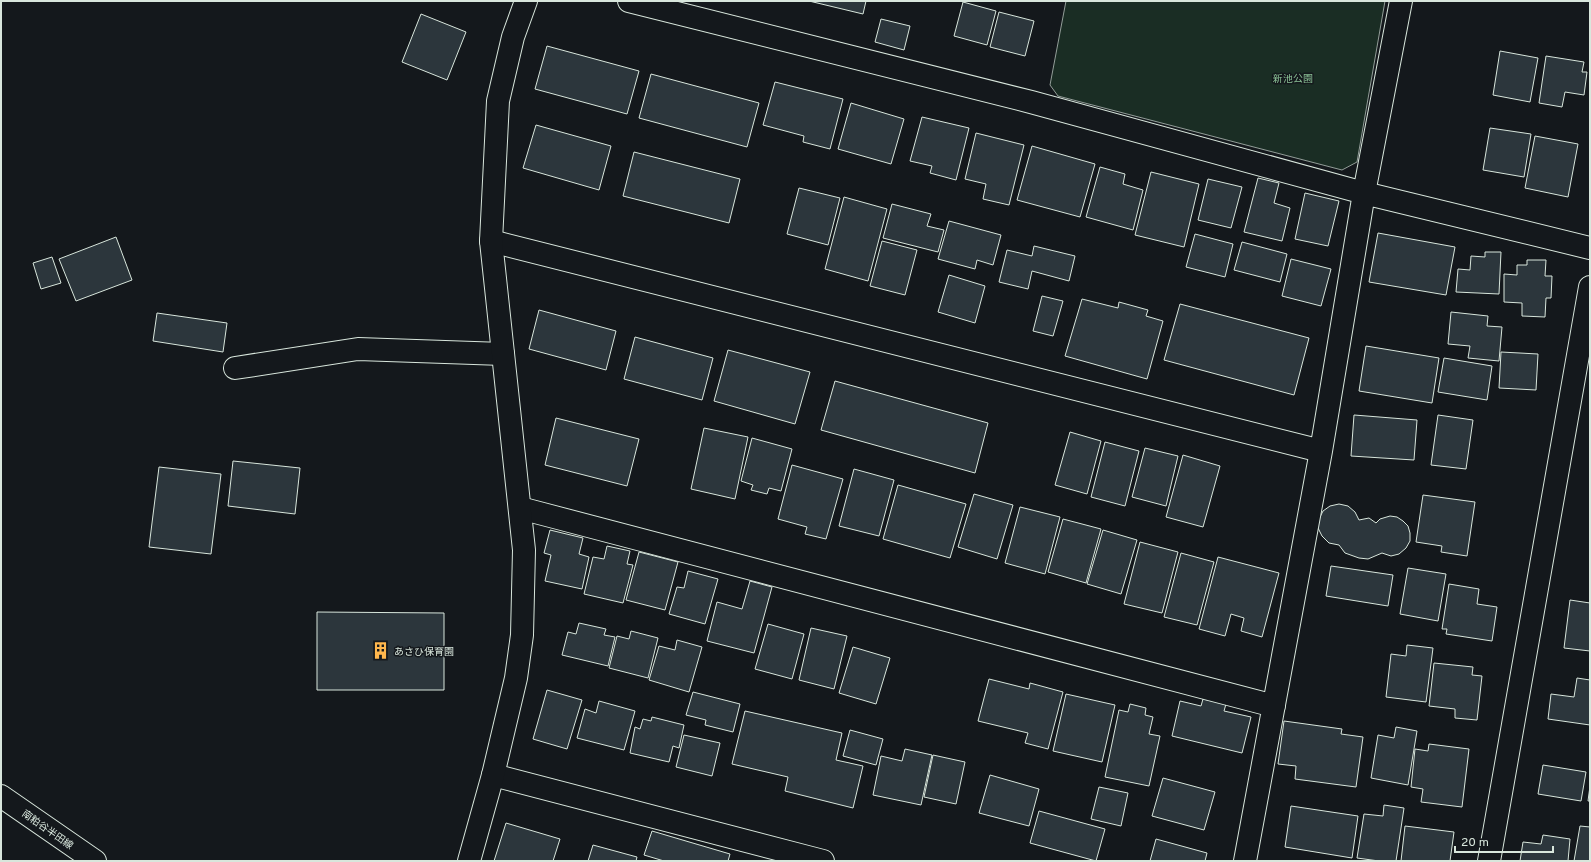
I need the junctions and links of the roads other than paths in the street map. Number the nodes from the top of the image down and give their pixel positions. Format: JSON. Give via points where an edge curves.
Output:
{"nodes":[{"id":1,"x":526,"y":1,"type":"edge"},
{"id":2,"x":629,"y":1,"type":"edge"},
{"id":3,"x":1401,"y":1,"type":"edge"},
{"id":4,"x":1364,"y":193,"type":"junction"},
{"id":5,"x":491,"y":241,"type":"junction"},
{"id":6,"x":1590,"y":248,"type":"edge"},
{"id":7,"x":1590,"y":287,"type":"edge"},
{"id":8,"x":503,"y":354,"type":"junction"},
{"id":9,"x":235,"y":368,"type":"dead end"},
{"id":10,"x":1321,"y":451,"type":"junction"},
{"id":11,"x":520,"y":508,"type":"junction"},
{"id":12,"x":1274,"y":706,"type":"junction"},
{"id":13,"x":493,"y":775,"type":"junction"},
{"id":14,"x":1,"y":796,"type":"edge"},
{"id":15,"x":95,"y":861,"type":"edge"},
{"id":16,"x":469,"y":861,"type":"edge"},
{"id":17,"x":823,"y":861,"type":"edge"},
{"id":18,"x":1246,"y":861,"type":"edge"},
{"id":19,"x":1489,"y":861,"type":"edge"}],
"edges":[{"from":1,"to":5,"type":"street","via":[[513,37],[498,101]]},
{"from":2,"to":4,"type":"street","via":[[1031,102]]},
{"from":3,"to":4,"type":"street"},
{"from":4,"to":6,"type":"street"},
{"from":4,"to":10,"type":"street"},
{"from":5,"to":8,"type":"street"},
{"from":5,"to":10,"type":"street"},
{"from":7,"to":19,"type":"street"},
{"from":8,"to":9,"type":"street","via":[[358,349]]},
{"from":8,"to":11,"type":"street"},
{"from":10,"to":12,"type":"street"},
{"from":11,"to":12,"type":"street"},
{"from":11,"to":13,"type":"street","via":[[524,550],[522,635],[516,678]]},
{"from":12,"to":18,"type":"street"},
{"from":13,"to":16,"type":"street"},
{"from":13,"to":17,"type":"street"},
{"from":14,"to":15,"type":"street","name":"南粕谷半田線"}]}
